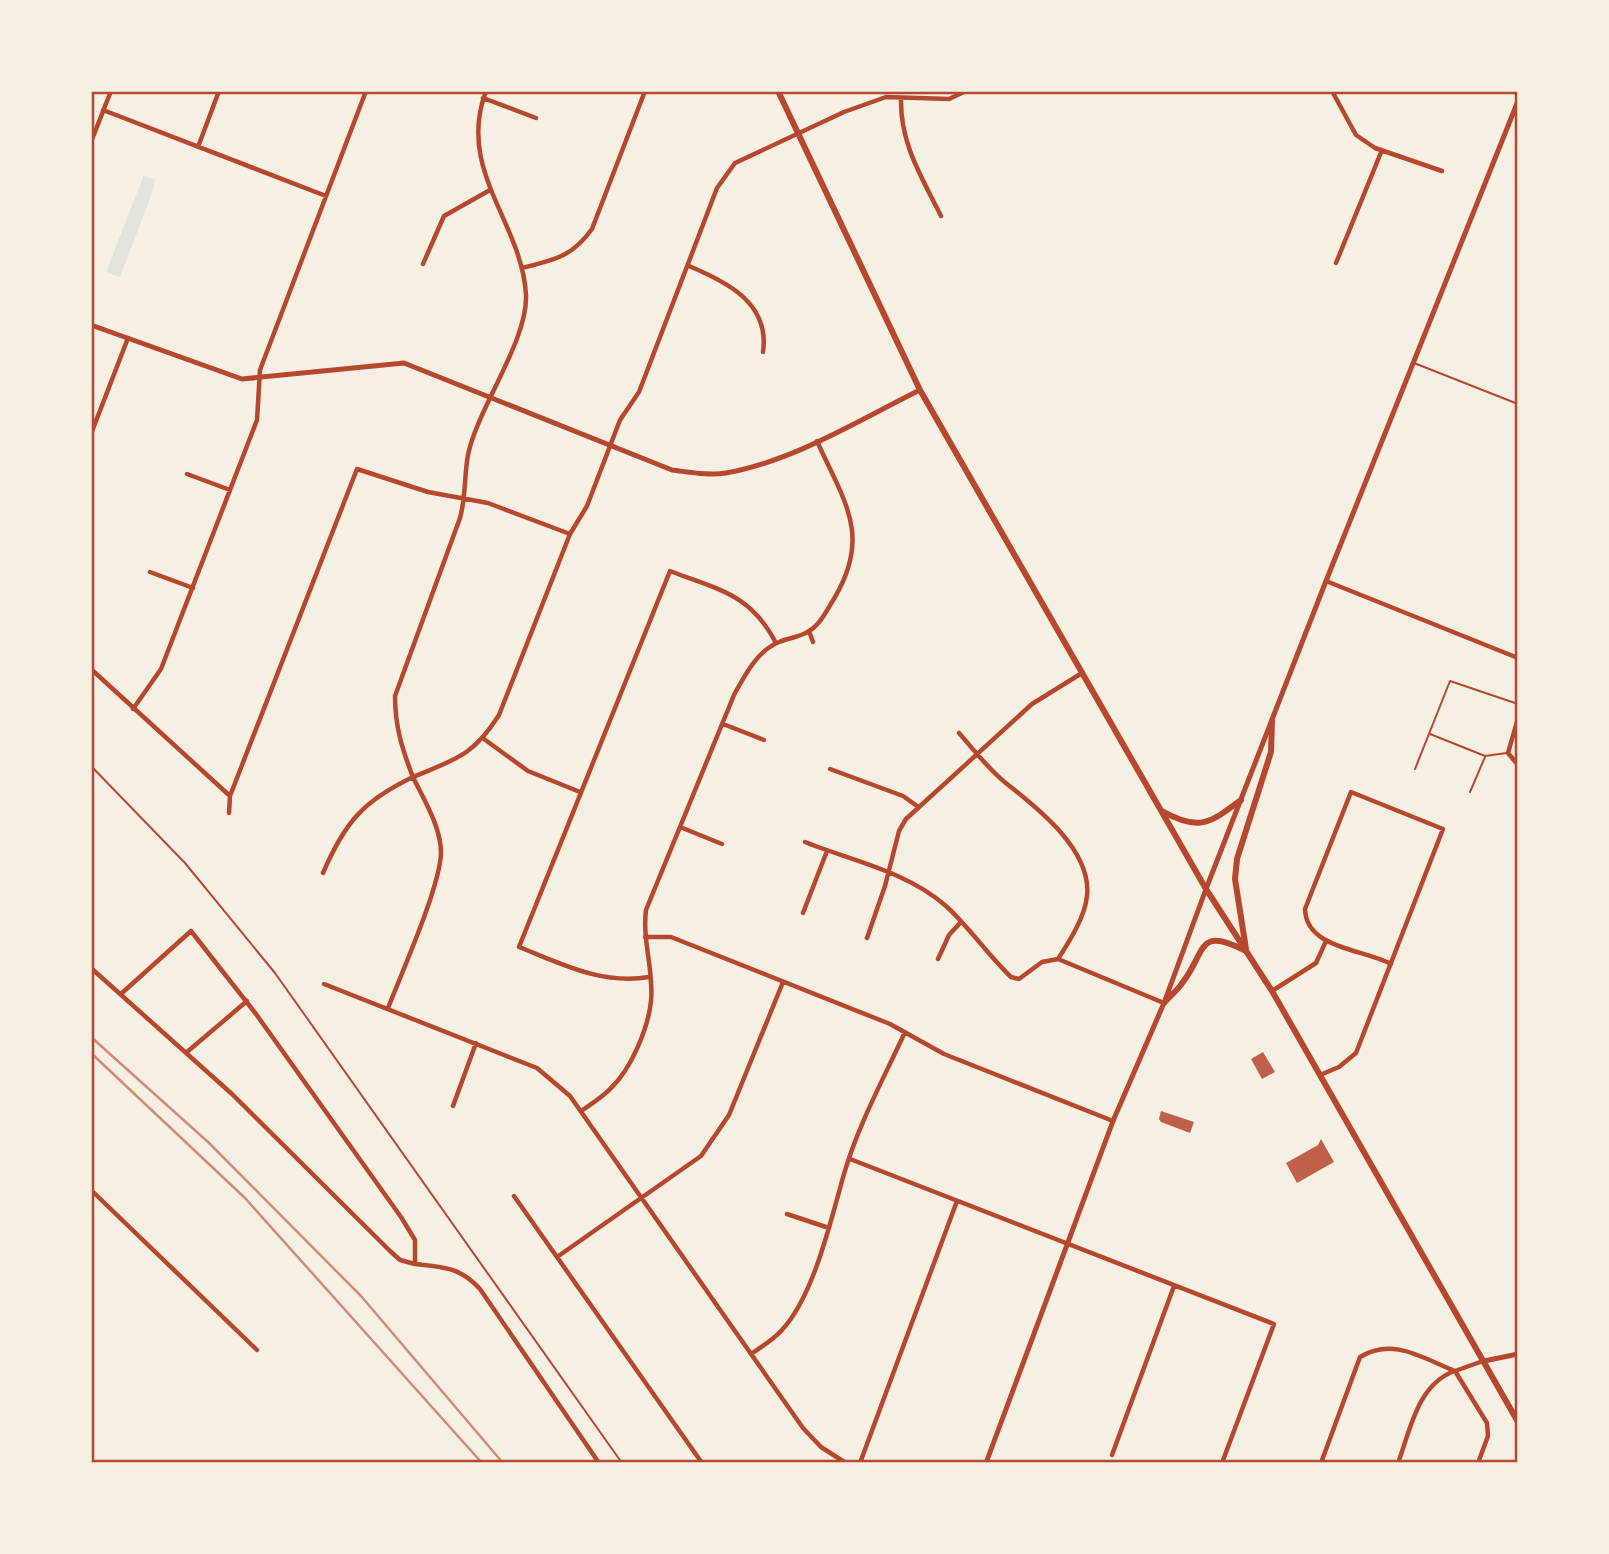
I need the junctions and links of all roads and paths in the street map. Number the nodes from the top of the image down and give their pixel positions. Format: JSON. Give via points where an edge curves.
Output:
{"nodes":[{"id":1,"x":111,"y":91,"type":"edge"},
{"id":2,"x":219,"y":91,"type":"edge"},
{"id":3,"x":366,"y":91,"type":"edge"},
{"id":4,"x":486,"y":91,"type":"edge"},
{"id":5,"x":645,"y":91,"type":"edge"},
{"id":6,"x":778,"y":91,"type":"edge"},
{"id":7,"x":967,"y":91,"type":"edge"},
{"id":8,"x":1332,"y":91,"type":"edge"},
{"id":9,"x":483,"y":98,"type":"junction"},
{"id":10,"x":901,"y":98,"type":"junction"},
{"id":11,"x":1518,"y":101,"type":"edge"},
{"id":12,"x":103,"y":110,"type":"junction"},
{"id":13,"x":536,"y":118,"type":"dead end"},
{"id":14,"x":797,"y":134,"type":"junction"},
{"id":15,"x":91,"y":142,"type":"edge"},
{"id":16,"x":198,"y":147,"type":"junction"},
{"id":17,"x":1382,"y":150,"type":"junction"},
{"id":18,"x":1441,"y":171,"type":"dead end"},
{"id":19,"x":490,"y":190,"type":"junction"},
{"id":20,"x":326,"y":196,"type":"junction"},
{"id":21,"x":941,"y":216,"type":"dead end"},
{"id":22,"x":1336,"y":262,"type":"dead end"},
{"id":23,"x":423,"y":264,"type":"dead end"},
{"id":24,"x":690,"y":266,"type":"junction"},
{"id":25,"x":522,"y":268,"type":"junction"},
{"id":26,"x":91,"y":325,"type":"edge"},
{"id":27,"x":128,"y":338,"type":"junction"},
{"id":28,"x":763,"y":352,"type":"dead end"},
{"id":29,"x":1413,"y":362,"type":"junction"},
{"id":30,"x":258,"y":379,"type":"junction"},
{"id":31,"x":920,"y":390,"type":"junction"},
{"id":32,"x":491,"y":397,"type":"junction"},
{"id":33,"x":1518,"y":404,"type":"edge"},
{"id":34,"x":91,"y":434,"type":"edge"},
{"id":35,"x":817,"y":440,"type":"junction"},
{"id":36,"x":611,"y":444,"type":"junction"},
{"id":37,"x":187,"y":474,"type":"dead end"},
{"id":38,"x":230,"y":490,"type":"junction"},
{"id":39,"x":466,"y":497,"type":"junction"},
{"id":40,"x":570,"y":534,"type":"junction"},
{"id":41,"x":150,"y":572,"type":"dead end"},
{"id":42,"x":1325,"y":581,"type":"junction"},
{"id":43,"x":193,"y":588,"type":"junction"},
{"id":44,"x":809,"y":631,"type":"junction"},
{"id":45,"x":813,"y":642,"type":"dead end"},
{"id":46,"x":776,"y":643,"type":"junction"},
{"id":47,"x":1518,"y":659,"type":"edge"},
{"id":48,"x":91,"y":669,"type":"edge"},
{"id":49,"x":1082,"y":673,"type":"junction"},
{"id":50,"x":1518,"y":704,"type":"edge"},
{"id":51,"x":133,"y":709,"type":"junction"},
{"id":52,"x":1518,"y":718,"type":"edge"},
{"id":53,"x":1272,"y":721,"type":"junction"},
{"id":54,"x":723,"y":724,"type":"junction"},
{"id":55,"x":959,"y":733,"type":"dead end"},
{"id":56,"x":1429,"y":734,"type":"junction"},
{"id":57,"x":484,"y":739,"type":"junction"},
{"id":58,"x":764,"y":740,"type":"dead end"},
{"id":59,"x":976,"y":753,"type":"junction"},
{"id":60,"x":1508,"y":753,"type":"junction"},
{"id":61,"x":1485,"y":755,"type":"junction"},
{"id":62,"x":1518,"y":765,"type":"edge"},
{"id":63,"x":91,"y":766,"type":"edge"},
{"id":64,"x":830,"y":769,"type":"dead end"},
{"id":65,"x":1415,"y":769,"type":"dead end"},
{"id":66,"x":413,"y":777,"type":"junction"},
{"id":67,"x":580,"y":792,"type":"junction"},
{"id":68,"x":1470,"y":792,"type":"dead end"},
{"id":69,"x":229,"y":796,"type":"junction"},
{"id":70,"x":1241,"y":800,"type":"junction"},
{"id":71,"x":917,"y":806,"type":"junction"},
{"id":72,"x":1161,"y":810,"type":"junction"},
{"id":73,"x":229,"y":813,"type":"dead end"},
{"id":74,"x":680,"y":827,"type":"junction"},
{"id":75,"x":805,"y":842,"type":"dead end"},
{"id":76,"x":722,"y":844,"type":"dead end"},
{"id":77,"x":827,"y":851,"type":"junction"},
{"id":78,"x":890,"y":871,"type":"junction"},
{"id":79,"x":323,"y":873,"type":"dead end"},
{"id":80,"x":1206,"y":889,"type":"junction"},
{"id":81,"x":803,"y":913,"type":"dead end"},
{"id":82,"x":960,"y":923,"type":"junction"},
{"id":83,"x":645,"y":937,"type":"junction"},
{"id":84,"x":867,"y":938,"type":"dead end"},
{"id":85,"x":1326,"y":941,"type":"junction"},
{"id":86,"x":1246,"y":951,"type":"junction"},
{"id":87,"x":938,"y":959,"type":"dead end"},
{"id":88,"x":1058,"y":959,"type":"junction"},
{"id":89,"x":1391,"y":964,"type":"junction"},
{"id":90,"x":91,"y":968,"type":"edge"},
{"id":91,"x":649,"y":977,"type":"junction"},
{"id":92,"x":783,"y":982,"type":"junction"},
{"id":93,"x":324,"y":984,"type":"dead end"},
{"id":94,"x":1272,"y":991,"type":"junction"},
{"id":95,"x":121,"y":993,"type":"junction"},
{"id":96,"x":247,"y":1001,"type":"junction"},
{"id":97,"x":1164,"y":1003,"type":"junction"},
{"id":98,"x":388,"y":1008,"type":"junction"},
{"id":99,"x":905,"y":1032,"type":"junction"},
{"id":100,"x":476,"y":1043,"type":"junction"},
{"id":101,"x":187,"y":1052,"type":"junction"},
{"id":102,"x":1320,"y":1074,"type":"junction"},
{"id":103,"x":453,"y":1107,"type":"dead end"},
{"id":104,"x":581,"y":1111,"type":"junction"},
{"id":105,"x":1113,"y":1121,"type":"junction"},
{"id":106,"x":850,"y":1159,"type":"junction"},
{"id":107,"x":91,"y":1189,"type":"edge"},
{"id":108,"x":514,"y":1196,"type":"dead end"},
{"id":109,"x":641,"y":1197,"type":"junction"},
{"id":110,"x":957,"y":1200,"type":"junction"},
{"id":111,"x":787,"y":1214,"type":"dead end"},
{"id":112,"x":829,"y":1228,"type":"junction"},
{"id":113,"x":1068,"y":1244,"type":"junction"},
{"id":114,"x":556,"y":1257,"type":"junction"},
{"id":115,"x":415,"y":1264,"type":"junction"},
{"id":116,"x":1174,"y":1286,"type":"junction"},
{"id":117,"x":257,"y":1350,"type":"dead end"},
{"id":118,"x":751,"y":1354,"type":"junction"},
{"id":119,"x":1518,"y":1354,"type":"edge"},
{"id":120,"x":1484,"y":1361,"type":"junction"},
{"id":121,"x":1455,"y":1371,"type":"junction"},
{"id":122,"x":1518,"y":1422,"type":"edge"},
{"id":123,"x":1112,"y":1455,"type":"dead end"},
{"id":124,"x":599,"y":1463,"type":"edge"},
{"id":125,"x":622,"y":1463,"type":"edge"},
{"id":126,"x":702,"y":1463,"type":"edge"},
{"id":127,"x":846,"y":1463,"type":"edge"},
{"id":128,"x":860,"y":1463,"type":"edge"},
{"id":129,"x":986,"y":1463,"type":"edge"},
{"id":130,"x":1222,"y":1463,"type":"edge"},
{"id":131,"x":1321,"y":1463,"type":"edge"},
{"id":132,"x":1398,"y":1463,"type":"edge"},
{"id":133,"x":1478,"y":1463,"type":"edge"}],
"edges":[{"from":1,"to":12,"type":"street"},
{"from":2,"to":16,"type":"street"},
{"from":3,"to":20,"type":"street"},
{"from":4,"to":9,"type":"street"},
{"from":5,"to":25,"type":"street","via":[[593,229],[579,248]]},
{"from":6,"to":14,"type":"main road"},
{"from":7,"to":10,"type":"street","via":[[949,99]]},
{"from":8,"to":17,"type":"street","via":[[1356,135]]},
{"from":9,"to":13,"type":"street"},
{"from":9,"to":19,"type":"street","via":[[476,141]]},
{"from":10,"to":14,"type":"street","via":[[886,97]]},
{"from":10,"to":21,"type":"street","via":[[900,124],[907,146]]},
{"from":11,"to":29,"type":"street"},
{"from":12,"to":15,"type":"street"},
{"from":12,"to":16,"type":"street"},
{"from":14,"to":24,"type":"street","via":[[735,163],[717,188]]},
{"from":14,"to":31,"type":"main road"},
{"from":16,"to":20,"type":"street"},
{"from":17,"to":18,"type":"street"},
{"from":17,"to":22,"type":"street"},
{"from":19,"to":23,"type":"street","via":[[444,216]]},
{"from":19,"to":25,"type":"street"},
{"from":20,"to":30,"type":"street"},
{"from":24,"to":28,"type":"street","via":[[727,282],[741,294],[760,321],[765,336]]},
{"from":24,"to":36,"type":"street","via":[[639,392]]},
{"from":25,"to":32,"type":"street","via":[[526,298],[520,324]]},
{"from":26,"to":27,"type":"street"},
{"from":27,"to":30,"type":"street","via":[[242,379]]},
{"from":27,"to":34,"type":"street"},
{"from":29,"to":33,"type":"lane"},
{"from":29,"to":42,"type":"street"},
{"from":30,"to":32,"type":"street","via":[[404,363]]},
{"from":30,"to":38,"type":"street","via":[[257,420]]},
{"from":31,"to":35,"type":"street"},
{"from":31,"to":49,"type":"main road"},
{"from":32,"to":36,"type":"street"},
{"from":32,"to":39,"type":"street","via":[[468,454]]},
{"from":35,"to":36,"type":"street","via":[[752,467],[723,473],[672,470]]},
{"from":35,"to":44,"type":"street","via":[[854,528],[853,552],[848,574],[827,611]]},
{"from":36,"to":40,"type":"street","via":[[587,506]]},
{"from":37,"to":38,"type":"street"},
{"from":38,"to":43,"type":"street"},
{"from":39,"to":40,"type":"street"},
{"from":39,"to":66,"type":"street","via":[[395,696],[395,719]]},
{"from":39,"to":69,"type":"street","via":[[428,492],[357,469]]},
{"from":40,"to":57,"type":"street","via":[[499,715]]},
{"from":41,"to":43,"type":"street"},
{"from":42,"to":47,"type":"street"},
{"from":42,"to":53,"type":"street"},
{"from":43,"to":51,"type":"street","via":[[161,669]]},
{"from":44,"to":45,"type":"street"},
{"from":44,"to":46,"type":"street"},
{"from":46,"to":54,"type":"street","via":[[746,672]]},
{"from":46,"to":67,"type":"street","via":[[754,608],[670,571]]},
{"from":48,"to":51,"type":"street"},
{"from":49,"to":59,"type":"street","via":[[1032,704]]},
{"from":49,"to":72,"type":"main road"},
{"from":50,"to":56,"type":"lane","via":[[1450,681]]},
{"from":51,"to":69,"type":"street"},
{"from":52,"to":60,"type":"street"},
{"from":53,"to":70,"type":"street"},
{"from":53,"to":86,"type":"main road","via":[[1272,752],[1237,859],[1235,879]]},
{"from":54,"to":58,"type":"street"},
{"from":54,"to":74,"type":"street"},
{"from":55,"to":59,"type":"street"},
{"from":56,"to":61,"type":"lane"},
{"from":56,"to":65,"type":"lane"},
{"from":57,"to":66,"type":"street","via":[[463,756]]},
{"from":57,"to":67,"type":"street","via":[[528,771]]},
{"from":59,"to":71,"type":"street"},
{"from":59,"to":88,"type":"street","via":[[1044,814],[1084,862],[1087,897]]},
{"from":60,"to":61,"type":"lane"},
{"from":60,"to":62,"type":"street"},
{"from":61,"to":68,"type":"lane"},
{"from":63,"to":125,"type":"path","via":[[185,863],[275,973]]},
{"from":64,"to":71,"type":"street"},
{"from":66,"to":79,"type":"street","via":[[381,792],[356,813]]},
{"from":66,"to":98,"type":"street","via":[[434,821],[441,853]]},
{"from":67,"to":91,"type":"street","via":[[519,947],[593,976],[624,981]]},
{"from":69,"to":73,"type":"street"},
{"from":70,"to":72,"type":"main road","via":[[1199,825]]},
{"from":70,"to":80,"type":"street"},
{"from":71,"to":78,"type":"street","via":[[899,831]]},
{"from":72,"to":80,"type":"main road"},
{"from":74,"to":76,"type":"street"},
{"from":74,"to":83,"type":"street","via":[[646,910]]},
{"from":75,"to":77,"type":"street"},
{"from":77,"to":78,"type":"street"},
{"from":77,"to":81,"type":"street"},
{"from":78,"to":82,"type":"street","via":[[947,907]]},
{"from":78,"to":84,"type":"street"},
{"from":80,"to":86,"type":"main road"},
{"from":80,"to":97,"type":"street"},
{"from":82,"to":87,"type":"street","via":[[948,935]]},
{"from":82,"to":88,"type":"street","via":[[1011,977],[1019,979],[1042,962]]},
{"from":83,"to":91,"type":"street"},
{"from":83,"to":92,"type":"street","via":[[671,937]]},
{"from":85,"to":89,"type":"street"},
{"from":85,"to":89,"type":"street","via":[[1311,930],[1305,909],[1351,792],[1443,829]]},
{"from":85,"to":94,"type":"street","via":[[1316,963]]},
{"from":86,"to":94,"type":"main road"},
{"from":86,"to":97,"type":"main road","via":[[1223,940],[1208,942]]},
{"from":88,"to":97,"type":"street"},
{"from":89,"to":102,"type":"street","via":[[1356,1053],[1339,1067]]},
{"from":90,"to":95,"type":"street"},
{"from":91,"to":104,"type":"street","via":[[651,1000],[645,1026],[624,1072],[611,1089]]},
{"from":92,"to":99,"type":"street"},
{"from":92,"to":109,"type":"street","via":[[729,1115],[701,1156]]},
{"from":93,"to":98,"type":"street"},
{"from":94,"to":102,"type":"main road"},
{"from":95,"to":96,"type":"street","via":[[191,931]]},
{"from":95,"to":101,"type":"street"},
{"from":96,"to":101,"type":"street"},
{"from":96,"to":115,"type":"street","via":[[410,1229],[416,1246]]},
{"from":97,"to":105,"type":"street"},
{"from":98,"to":100,"type":"street"},
{"from":99,"to":105,"type":"street","via":[[944,1054]]},
{"from":99,"to":106,"type":"street"},
{"from":100,"to":103,"type":"street"},
{"from":100,"to":104,"type":"street","via":[[537,1068]]},
{"from":101,"to":115,"type":"street","via":[[390,1251]]},
{"from":102,"to":120,"type":"main road"},
{"from":104,"to":109,"type":"street"},
{"from":105,"to":113,"type":"street"},
{"from":106,"to":110,"type":"street"},
{"from":106,"to":112,"type":"street"},
{"from":107,"to":117,"type":"street"},
{"from":108,"to":114,"type":"street"},
{"from":109,"to":114,"type":"street"},
{"from":109,"to":118,"type":"street"},
{"from":110,"to":113,"type":"street"},
{"from":110,"to":128,"type":"street"},
{"from":111,"to":112,"type":"street"},
{"from":112,"to":118,"type":"street","via":[[799,1308],[780,1332]]},
{"from":113,"to":116,"type":"street"},
{"from":113,"to":129,"type":"street"},
{"from":114,"to":126,"type":"street"},
{"from":115,"to":124,"type":"street","via":[[459,1270],[480,1289]]},
{"from":116,"to":123,"type":"street"},
{"from":116,"to":130,"type":"street","via":[[1274,1324]]},
{"from":118,"to":127,"type":"street","via":[[803,1428]]},
{"from":119,"to":120,"type":"street"},
{"from":120,"to":121,"type":"street"},
{"from":120,"to":122,"type":"main road"},
{"from":121,"to":131,"type":"street","via":[[1393,1347],[1375,1348],[1360,1357]]},
{"from":121,"to":132,"type":"street","via":[[1438,1377],[1425,1391]]},
{"from":121,"to":133,"type":"street","via":[[1487,1423],[1488,1436]]}]}
